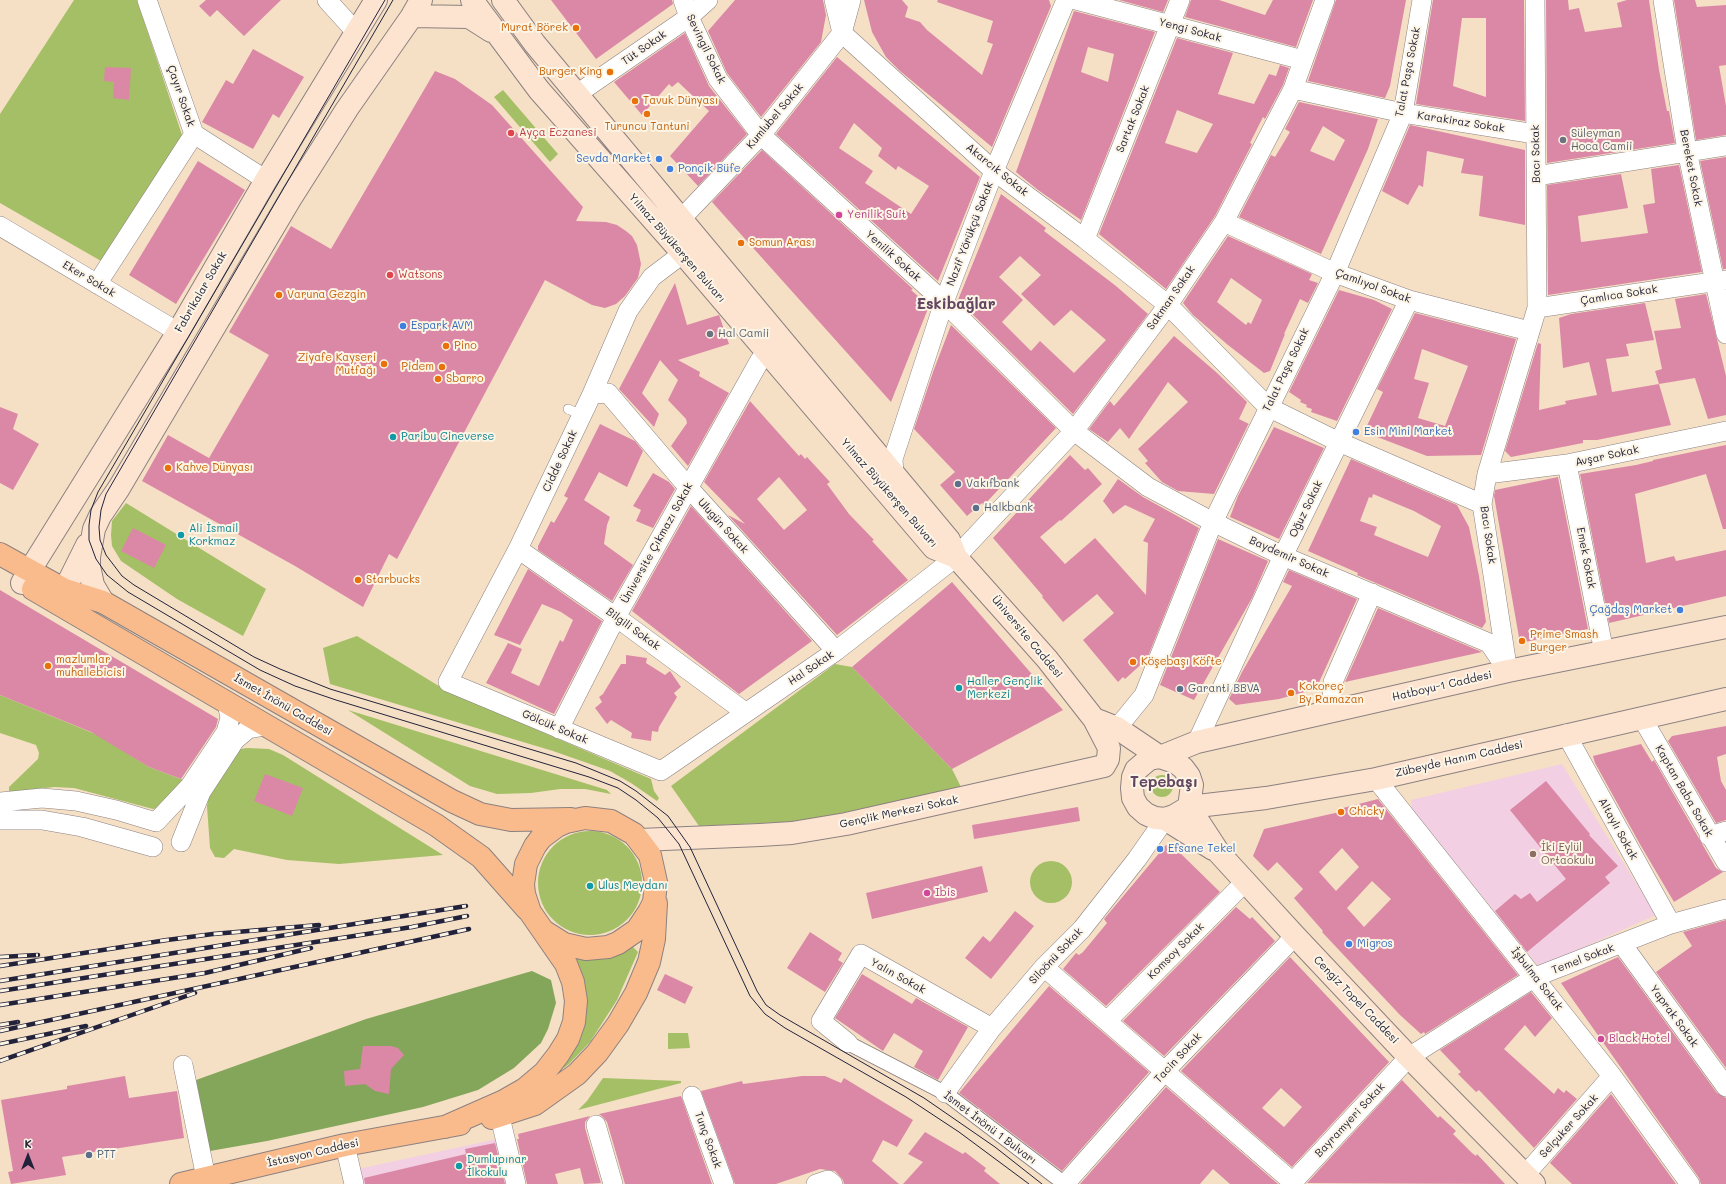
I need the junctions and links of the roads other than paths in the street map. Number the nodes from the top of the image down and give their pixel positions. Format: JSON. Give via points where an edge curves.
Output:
{"nodes":[{"id":1,"x":148,"y":0,"type":"edge"},
{"id":2,"x":327,"y":0,"type":"edge"},
{"id":3,"x":376,"y":0,"type":"edge"},
{"id":4,"x":472,"y":0,"type":"edge"},
{"id":5,"x":503,"y":0,"type":"edge"},
{"id":6,"x":708,"y":0,"type":"edge"},
{"id":7,"x":834,"y":0,"type":"edge"},
{"id":8,"x":851,"y":0,"type":"edge"},
{"id":9,"x":1066,"y":0,"type":"edge"},
{"id":10,"x":1076,"y":0,"type":"edge"},
{"id":11,"x":1180,"y":0,"type":"edge"},
{"id":12,"x":1325,"y":0,"type":"edge"},
{"id":13,"x":1422,"y":0,"type":"edge"},
{"id":14,"x":1535,"y":0,"type":"edge"},
{"id":15,"x":1663,"y":0,"type":"edge"},
{"id":16,"x":417,"y":8,"type":"edge"},
{"id":17,"x":686,"y":8,"type":"edge"},
{"id":18,"x":1170,"y":25,"type":"junction"},
{"id":19,"x":357,"y":33,"type":"junction"},
{"id":20,"x":842,"y":33,"type":"junction"},
{"id":21,"x":496,"y":34,"type":"junction"},
{"id":22,"x":1303,"y":60,"type":"junction"},
{"id":23,"x":1293,"y":88,"type":"junction"},
{"id":24,"x":577,"y":94,"type":"junction"},
{"id":25,"x":1403,"y":113,"type":"junction"},
{"id":26,"x":194,"y":134,"type":"junction"},
{"id":27,"x":1535,"y":134,"type":"junction"},
{"id":28,"x":761,"y":135,"type":"junction"},
{"id":29,"x":1726,"y":146,"type":"edge"},
{"id":30,"x":1687,"y":151,"type":"junction"},
{"id":31,"x":994,"y":171,"type":"junction"},
{"id":32,"x":1536,"y":176,"type":"junction"},
{"id":33,"x":266,"y":180,"type":"junction"},
{"id":34,"x":680,"y":220,"type":"junction"},
{"id":35,"x":1224,"y":222,"type":"junction"},
{"id":36,"x":0,"y":226,"type":"edge"},
{"id":37,"x":1085,"y":239,"type":"junction"},
{"id":38,"x":686,"y":257,"type":"junction"},
{"id":39,"x":1335,"y":273,"type":"junction"},
{"id":40,"x":1720,"y":280,"type":"edge"},
{"id":41,"x":97,"y":284,"type":"junction"},
{"id":42,"x":1409,"y":300,"type":"junction"},
{"id":43,"x":944,"y":302,"type":"junction"},
{"id":44,"x":1168,"y":305,"type":"junction"},
{"id":45,"x":1537,"y":308,"type":"junction"},
{"id":46,"x":1529,"y":331,"type":"junction"},
{"id":47,"x":178,"y":332,"type":"junction"},
{"id":48,"x":1726,"y":334,"type":"edge"},
{"id":49,"x":760,"y":360,"type":"dead end"},
{"id":50,"x":592,"y":394,"type":"junction"},
{"id":51,"x":1268,"y":407,"type":"junction"},
{"id":52,"x":1726,"y":430,"type":"edge"},
{"id":53,"x":1074,"y":431,"type":"junction"},
{"id":54,"x":1339,"y":442,"type":"junction"},
{"id":55,"x":1567,"y":464,"type":"junction"},
{"id":56,"x":1487,"y":474,"type":"junction"},
{"id":57,"x":894,"y":475,"type":"junction"},
{"id":58,"x":688,"y":487,"type":"junction"},
{"id":59,"x":1482,"y":504,"type":"junction"},
{"id":60,"x":1213,"y":522,"type":"junction"},
{"id":61,"x":94,"y":529,"type":"junction"},
{"id":62,"x":518,"y":549,"type":"junction"},
{"id":63,"x":0,"y":554,"type":"edge"},
{"id":64,"x":1283,"y":556,"type":"junction"},
{"id":65,"x":956,"y":557,"type":"junction"},
{"id":66,"x":0,"y":570,"type":"edge"},
{"id":67,"x":26,"y":576,"type":"junction"},
{"id":68,"x":1372,"y":593,"type":"junction"},
{"id":69,"x":62,"y":596,"type":"junction"},
{"id":70,"x":103,"y":602,"type":"junction"},
{"id":71,"x":616,"y":616,"type":"junction"},
{"id":72,"x":1726,"y":627,"type":"edge"},
{"id":73,"x":836,"y":651,"type":"junction"},
{"id":74,"x":1604,"y":652,"type":"junction"},
{"id":75,"x":1508,"y":671,"type":"junction"},
{"id":76,"x":448,"y":682,"type":"joint"},
{"id":77,"x":1726,"y":699,"type":"edge"},
{"id":78,"x":227,"y":704,"type":"junction"},
{"id":79,"x":1335,"y":711,"type":"junction"},
{"id":80,"x":745,"y":712,"type":"junction"},
{"id":81,"x":1642,"y":718,"type":"junction"},
{"id":82,"x":1094,"y":719,"type":"junction"},
{"id":83,"x":265,"y":726,"type":"junction"},
{"id":84,"x":1117,"y":728,"type":"junction"},
{"id":85,"x":559,"y":729,"type":"junction"},
{"id":86,"x":1566,"y":734,"type":"junction"},
{"id":87,"x":1197,"y":742,"type":"junction"},
{"id":88,"x":1155,"y":758,"type":"junction"},
{"id":89,"x":1117,"y":764,"type":"junction"},
{"id":90,"x":661,"y":771,"type":"joint"},
{"id":91,"x":1376,"y":779,"type":"junction"},
{"id":92,"x":0,"y":802,"type":"edge"},
{"id":93,"x":1189,"y":807,"type":"junction"},
{"id":94,"x":576,"y":819,"type":"junction"},
{"id":95,"x":1165,"y":819,"type":"junction"},
{"id":96,"x":0,"y":820,"type":"edge"},
{"id":97,"x":156,"y":822,"type":"junction"},
{"id":98,"x":1718,"y":833,"type":"edge"},
{"id":99,"x":640,"y":840,"type":"junction"},
{"id":100,"x":181,"y":842,"type":"junction"},
{"id":101,"x":153,"y":847,"type":"junction"},
{"id":102,"x":1219,"y":853,"type":"junction"},
{"id":103,"x":1726,"y":862,"type":"edge"},
{"id":104,"x":1246,"y":881,"type":"junction"},
{"id":105,"x":656,"y":891,"type":"junction"},
{"id":106,"x":1726,"y":909,"type":"edge"},
{"id":107,"x":530,"y":912,"type":"junction"},
{"id":108,"x":1671,"y":924,"type":"junction"},
{"id":109,"x":545,"y":932,"type":"junction"},
{"id":110,"x":1295,"y":936,"type":"junction"},
{"id":111,"x":1622,"y":944,"type":"junction"},
{"id":112,"x":1044,"y":967,"type":"junction"},
{"id":113,"x":1535,"y":977,"type":"junction"},
{"id":114,"x":1107,"y":1021,"type":"junction"},
{"id":115,"x":992,"y":1028,"type":"junction"},
{"id":116,"x":848,"y":1043,"type":"joint"},
{"id":117,"x":1409,"y":1057,"type":"junction"},
{"id":118,"x":183,"y":1065,"type":"dead end"},
{"id":119,"x":1165,"y":1071,"type":"junction"},
{"id":120,"x":1612,"y":1076,"type":"junction"},
{"id":121,"x":1726,"y":1087,"type":"edge"},
{"id":122,"x":945,"y":1093,"type":"junction"},
{"id":123,"x":692,"y":1096,"type":"dead end"},
{"id":124,"x":500,"y":1117,"type":"junction"},
{"id":125,"x":596,"y":1125,"type":"dead end"},
{"id":126,"x":445,"y":1126,"type":"junction"},
{"id":127,"x":346,"y":1144,"type":"junction"},
{"id":128,"x":206,"y":1178,"type":"junction"},
{"id":129,"x":1525,"y":1181,"type":"edge"},
{"id":130,"x":1293,"y":1183,"type":"edge"},
{"id":131,"x":181,"y":1184,"type":"edge"},
{"id":132,"x":354,"y":1184,"type":"edge"},
{"id":133,"x":516,"y":1184,"type":"edge"},
{"id":134,"x":613,"y":1184,"type":"edge"},
{"id":135,"x":724,"y":1184,"type":"edge"},
{"id":136,"x":816,"y":1184,"type":"edge"},
{"id":137,"x":834,"y":1184,"type":"edge"},
{"id":138,"x":1065,"y":1184,"type":"edge"},
{"id":139,"x":1690,"y":1184,"type":"edge"}],
"edges":[{"from":1,"to":26,"type":"street","name":"Çayır Sokak"},
{"from":2,"to":19,"type":"street"},
{"from":3,"to":19,"type":"main road","name":"Fabrikalar Sokak"},
{"from":4,"to":21,"type":"main road","name":"Yılmaz Büyükerşen Bulvarı"},
{"from":5,"to":24,"type":"main road","name":"Yılmaz Büyükerşen Bulvarı","via":[[535,44]]},
{"from":6,"to":17,"type":"street","name":"Tüt Sokak"},
{"from":7,"to":20,"type":"street"},
{"from":8,"to":20,"type":"street","name":"Kumlubel Sokak"},
{"from":9,"to":31,"type":"street","name":"Nazif Yörükçü Sokak"},
{"from":10,"to":18,"type":"street","name":"Yengi Sokak"},
{"from":11,"to":18,"type":"street","name":"Sartak Sokak"},
{"from":12,"to":22,"type":"street","name":"Sakman Sokak"},
{"from":13,"to":25,"type":"street","name":"Talat Paşa Sokak"},
{"from":14,"to":27,"type":"street","name":"Bacı Sokak"},
{"from":15,"to":30,"type":"street","name":"Bereket Sokak"},
{"from":16,"to":21,"type":"main road","via":[[469,17]]},
{"from":16,"to":61,"type":"main road","via":[[347,109],[292,196]]},
{"from":17,"to":24,"type":"street","name":"Tüt Sokak"},
{"from":17,"to":28,"type":"street","name":"Sevingil Sokak","via":[[718,79]]},
{"from":18,"to":22,"type":"street","name":"Yengi Sokak"},
{"from":18,"to":37,"type":"street","name":"Sartak Sokak"},
{"from":19,"to":33,"type":"main road","name":"Fabrikalar Sokak"},
{"from":20,"to":28,"type":"street","name":"Kumlubel Sokak"},
{"from":20,"to":31,"type":"street","name":"Akarcık Sokak"},
{"from":21,"to":38,"type":"main road","name":"Yılmaz Büyükerşen Bulvarı","via":[[539,90]]},
{"from":22,"to":23,"type":"street","name":"Sakman Sokak"},
{"from":23,"to":25,"type":"street","name":"Karakiraz Sokak"},
{"from":23,"to":35,"type":"street","name":"Sakman Sokak"},
{"from":24,"to":34,"type":"main road","name":"Yılmaz Büyükerşen Bulvarı"},
{"from":25,"to":27,"type":"street","name":"Karakiraz Sokak"},
{"from":25,"to":39,"type":"street","name":"Talat Paşa Sokak"},
{"from":26,"to":33,"type":"street","name":"Çayır Sokak"},
{"from":26,"to":41,"type":"street"},
{"from":27,"to":32,"type":"street","name":"Bacı Sokak"},
{"from":28,"to":34,"type":"street","name":"Kumlubel Sokak"},
{"from":28,"to":43,"type":"street","name":"Yenilik Sokak"},
{"from":29,"to":30,"type":"street"},
{"from":30,"to":32,"type":"street"},
{"from":30,"to":40,"type":"street","name":"Bereket Sokak"},
{"from":31,"to":37,"type":"street","name":"Akarcık Sokak"},
{"from":31,"to":43,"type":"street","name":"Nazif Yörükçü Sokak"},
{"from":32,"to":45,"type":"street","name":"Bacı Sokak"},
{"from":33,"to":47,"type":"main road","name":"Fabrikalar Sokak"},
{"from":34,"to":57,"type":"main road","name":"Yılmaz Büyükerşen Bulvarı"},
{"from":35,"to":39,"type":"street","name":"Çamlıyol Sokak"},
{"from":35,"to":44,"type":"street","name":"Sakman Sokak"},
{"from":36,"to":41,"type":"street","name":"Eker Sokak"},
{"from":37,"to":44,"type":"street","name":"Akarcık Sokak"},
{"from":38,"to":50,"type":"street","name":"Cidde Sokak","via":[[677,258],[652,276],[628,311]]},
{"from":38,"to":65,"type":"main road","name":"Yılmaz Büyükerşen Bulvarı","via":[[934,548]]},
{"from":39,"to":42,"type":"street","name":"Çamlıyol Sokak"},
{"from":39,"to":51,"type":"street","name":"Talat Paşa Sokak"},
{"from":40,"to":45,"type":"street","name":"Çamlıca Sokak"},
{"from":40,"to":48,"type":"street","name":"Bereket Sokak"},
{"from":41,"to":47,"type":"street","name":"Eker Sokak"},
{"from":42,"to":46,"type":"street","name":"Çamlıyol Sokak"},
{"from":42,"to":54,"type":"street","name":"Oğuz Sokak"},
{"from":43,"to":53,"type":"street","name":"Yenilik Sokak"},
{"from":43,"to":57,"type":"street","name":"Nazif Yörükçü Sokak","via":[[893,459]]},
{"from":44,"to":51,"type":"street","name":"Akarcık Sokak"},
{"from":44,"to":53,"type":"street","name":"Sakman Sokak"},
{"from":45,"to":46,"type":"street"},
{"from":46,"to":56,"type":"street","name":"Bacı Sokak"},
{"from":47,"to":67,"type":"main road","name":"Fabrikalar Sokak"},
{"from":49,"to":58,"type":"street","name":"Üniversite Çıkmazı Sokak"},
{"from":50,"to":58,"type":"street","name":"Ulugün Sokak","via":[[608,393]]},
{"from":50,"to":62,"type":"street","name":"Cidde Sokak","via":[[575,412]]},
{"from":51,"to":54,"type":"street","name":"Akarcık Sokak"},
{"from":51,"to":60,"type":"street","name":"Talat Paşa Sokak"},
{"from":52,"to":55,"type":"street","name":"Avşar Sokak"},
{"from":53,"to":60,"type":"street","name":"Baydemir Sokak","via":[[1148,487]]},
{"from":53,"to":65,"type":"street","name":"Sakman Sokak"},
{"from":54,"to":59,"type":"street","name":"Akarcık Sokak"},
{"from":54,"to":64,"type":"street","name":"Oğuz Sokak"},
{"from":55,"to":56,"type":"street","name":"Avşar Sokak"},
{"from":55,"to":74,"type":"street","name":"Emek Sokak"},
{"from":56,"to":59,"type":"street","name":"Bacı Sokak"},
{"from":57,"to":65,"type":"main road","name":"Yılmaz Büyükerşen Bulvarı","via":[[949,540]]},
{"from":58,"to":71,"type":"street","name":"Üniversite Çıkmazı Sokak"},
{"from":58,"to":73,"type":"street","name":"Ulugün Sokak"},
{"from":59,"to":75,"type":"street","name":"Bacı Sokak"},
{"from":60,"to":64,"type":"street","name":"Baydemir Sokak"},
{"from":60,"to":84,"type":"street","name":"Talat Paşa Sokak","via":[[1144,695]]},
{"from":61,"to":69,"type":"main road"},
{"from":61,"to":70,"type":"main road","via":[[89,566],[93,585]]},
{"from":62,"to":71,"type":"street","name":"Bilgili Sokak"},
{"from":62,"to":76,"type":"street","name":"Cidde Sokak"},
{"from":63,"to":67,"type":"main road","name":"İsmet İnönü Caddesi"},
{"from":64,"to":68,"type":"street","name":"Baydemir Sokak"},
{"from":64,"to":87,"type":"street","name":"Oğuz Sokak"},
{"from":65,"to":73,"type":"street","name":"Hal Sokak"},
{"from":65,"to":82,"type":"main road","name":"Üniversite Caddesi","via":[[1033,643]]},
{"from":66,"to":67,"type":"main road","name":"İsmet İnönü Caddesi"},
{"from":67,"to":69,"type":"main road","name":"İsmet İnönü Caddesi"},
{"from":68,"to":75,"type":"street","name":"Baydemir Sokak","via":[[1489,642]]},
{"from":68,"to":79,"type":"street","via":[[1333,682],[1332,697]]},
{"from":69,"to":70,"type":"main road","name":"İsmet İnönü Caddesi"},
{"from":69,"to":78,"type":"main road","name":"İsmet İnönü Caddesi"},
{"from":70,"to":94,"type":"main road","name":"İsmet İnönü Caddesi","via":[[452,802],[480,814],[511,820]]},
{"from":71,"to":80,"type":"street","name":"Bilgili Sokak"},
{"from":71,"to":85,"type":"street","name":"Üniversite Çıkmazı Sokak"},
{"from":72,"to":74,"type":"main road","name":"Hatboyu-1 Caddesi"},
{"from":73,"to":80,"type":"street","name":"Hal Sokak"},
{"from":74,"to":75,"type":"main road","name":"Hatboyu-1 Caddesi"},
{"from":75,"to":79,"type":"main road","name":"Hatboyu-1 Caddesi"},
{"from":76,"to":85,"type":"street","name":"Gölcük Sokak"},
{"from":77,"to":81,"type":"main road","name":"Zübeyde Hanım Caddesi"},
{"from":78,"to":83,"type":"main road","name":"İsmet İnönü Caddesi"},
{"from":78,"to":97,"type":"street","via":[[230,718],[226,732],[190,786]]},
{"from":79,"to":87,"type":"main road","name":"Hatboyu-1 Caddesi"},
{"from":80,"to":90,"type":"street","name":"Hal Sokak"},
{"from":81,"to":86,"type":"main road","name":"Zübeyde Hanım Caddesi"},
{"from":81,"to":98,"type":"street","name":"Kaptan Baba Sokak"},
{"from":82,"to":84,"type":"main road"},
{"from":82,"to":89,"type":"main road"},
{"from":83,"to":100,"type":"street","via":[[248,729],[235,740],[201,792]]},
{"from":83,"to":107,"type":"main road","name":"İsmet İnönü Caddesi","via":[[459,840],[481,857]]},
{"from":84,"to":88,"type":"main road"},
{"from":85,"to":90,"type":"street","name":"Gölcük Sokak"},
{"from":86,"to":91,"type":"main road","name":"Zübeyde Hanım Caddesi"},
{"from":86,"to":108,"type":"street","name":"Altaylı Sokak"},
{"from":87,"to":88,"type":"main road","name":"Hatboyu-1 Caddesi"},
{"from":88,"to":89,"type":"main road","via":[[1136,770]]},
{"from":88,"to":93,"type":"main road","via":[[1175,762],[1189,776],[1192,785]]},
{"from":89,"to":95,"type":"main road","via":[[1138,807],[1146,814]]},
{"from":89,"to":99,"type":"main road","name":"Gençlik Merkezi Sokak","via":[[820,829],[760,835]]},
{"from":91,"to":93,"type":"main road","name":"Zübeyde Hanım Caddesi","via":[[1266,798]]},
{"from":91,"to":113,"type":"street","name":"İşbulma Sokak"},
{"from":92,"to":97,"type":"street","via":[[42,798],[76,801]]},
{"from":93,"to":95,"type":"main road"},
{"from":93,"to":102,"type":"main road","name":"Cengiz Topel Caddesi"},
{"from":94,"to":99,"type":"main road","via":[[611,821],[627,829]]},
{"from":94,"to":107,"type":"main road","via":[[566,822],[541,838],[530,855],[523,884]]},
{"from":95,"to":102,"type":"main road"},
{"from":95,"to":112,"type":"street","name":"Siloönü Sokak","via":[[1082,929]]},
{"from":96,"to":101,"type":"street","via":[[42,820],[82,827]]},
{"from":97,"to":100,"type":"street","via":[[166,819],[176,823],[182,832]]},
{"from":97,"to":101,"type":"street","via":[[148,836]]},
{"from":98,"to":103,"type":"street","name":"Kaptan Baba Sokak"},
{"from":99,"to":105,"type":"main road","via":[[653,864]]},
{"from":100,"to":101,"type":"street","via":[[174,851],[168,853],[157,851]]},
{"from":102,"to":104,"type":"main road","name":"Cengiz Topel Caddesi"},
{"from":104,"to":110,"type":"main road","name":"Cengiz Topel Caddesi"},
{"from":104,"to":114,"type":"street","name":"Komsoy Sokak"},
{"from":105,"to":109,"type":"main road","via":[[644,922],[628,937],[613,945],[597,949],[575,948]]},
{"from":105,"to":124,"type":"main road","via":[[656,921],[649,962],[636,993],[618,1024],[597,1053],[577,1074],[535,1104]]},
{"from":106,"to":108,"type":"street","name":"Temel Sokak"},
{"from":107,"to":109,"type":"main road"},
{"from":108,"to":111,"type":"street","name":"Temel Sokak"},
{"from":109,"to":126,"type":"main road","via":[[566,964],[573,982],[576,1001],[574,1022],[568,1039],[544,1073],[524,1089],[504,1101]]},
{"from":110,"to":117,"type":"main road","name":"Cengiz Topel Caddesi"},
{"from":110,"to":119,"type":"street","name":"Tacin Sokak"},
{"from":111,"to":113,"type":"street","name":"Temel Sokak"},
{"from":111,"to":121,"type":"street","name":"Yaprak Sokak"},
{"from":112,"to":114,"type":"street"},
{"from":112,"to":115,"type":"street","name":"Siloönü Sokak"},
{"from":113,"to":117,"type":"street","name":"Temel Sokak"},
{"from":113,"to":120,"type":"street","name":"İşbulma Sokak"},
{"from":114,"to":119,"type":"street"},
{"from":115,"to":116,"type":"street","name":"Yalın Sokak","via":[[861,954],[821,1021]]},
{"from":115,"to":122,"type":"street","name":"Siloönü Sokak"},
{"from":116,"to":122,"type":"street","name":"İsmet İnönü 1 Bulvarı"},
{"from":117,"to":129,"type":"main road","name":"Cengiz Topel Caddesi"},
{"from":117,"to":130,"type":"street","name":"Bayramyeri Sokak"},
{"from":118,"to":128,"type":"street"},
{"from":119,"to":130,"type":"street"},
{"from":119,"to":138,"type":"street","name":"Tacin Sokak"},
{"from":120,"to":129,"type":"street","name":"Selçuker Sokak"},
{"from":120,"to":139,"type":"street","name":"İşbulma Sokak"},
{"from":122,"to":138,"type":"street","name":"İsmet İnönü 1 Bulvarı"},
{"from":123,"to":135,"type":"street","name":"Tunç Sokak"},
{"from":124,"to":126,"type":"main road"},
{"from":124,"to":133,"type":"street"},
{"from":125,"to":134,"type":"street"},
{"from":126,"to":127,"type":"main road","name":"İstasyon Caddesi"},
{"from":127,"to":128,"type":"main road","name":"İstasyon Caddesi"},
{"from":127,"to":132,"type":"street"},
{"from":128,"to":131,"type":"main road","name":"İstasyon Caddesi"},
{"from":136,"to":137,"type":"street","via":[[828,1180]]}]}
